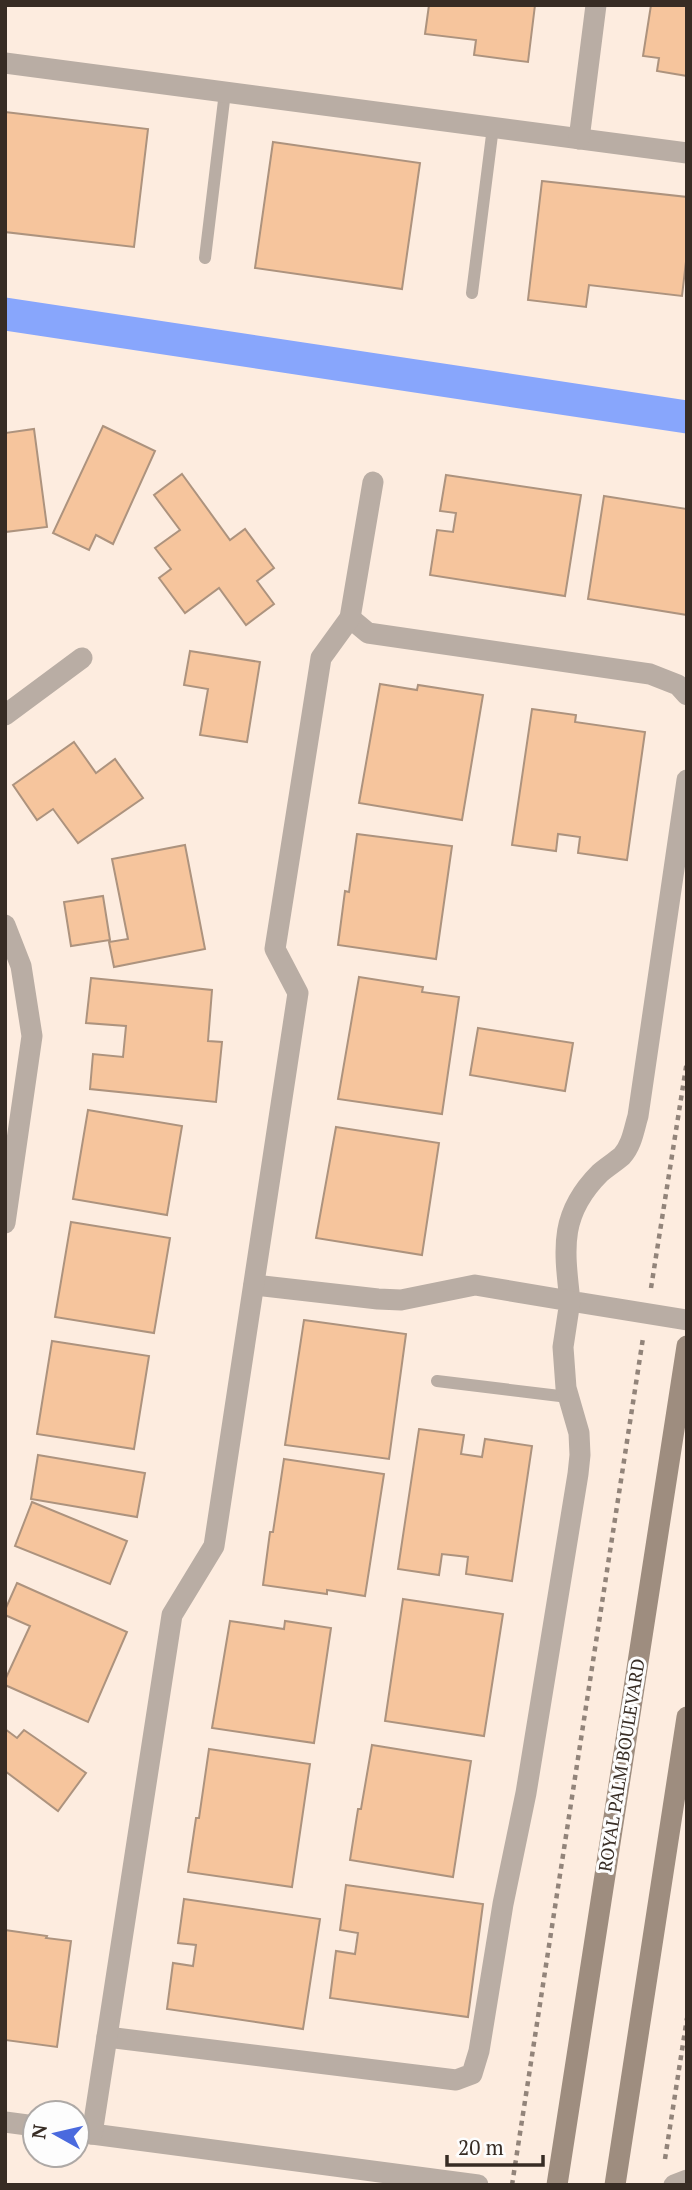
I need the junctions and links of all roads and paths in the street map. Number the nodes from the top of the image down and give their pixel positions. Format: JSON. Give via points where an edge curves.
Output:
{"nodes":[{"id":1,"x":596,"y":5,"type":"edge"},
{"id":2,"x":5,"y":63,"type":"edge"},
{"id":3,"x":225,"y":92,"type":"junction"},
{"id":4,"x":493,"y":127,"type":"junction"},
{"id":5,"x":579,"y":139,"type":"junction"},
{"id":6,"x":687,"y":153,"type":"edge"},
{"id":7,"x":205,"y":258,"type":"dead end"},
{"id":8,"x":472,"y":293,"type":"dead end"},
{"id":9,"x":373,"y":482,"type":"dead end"},
{"id":10,"x":350,"y":618,"type":"junction"},
{"id":11,"x":82,"y":658,"type":"dead end"},
{"id":12,"x":687,"y":695,"type":"edge"},
{"id":13,"x":5,"y":715,"type":"edge"},
{"id":14,"x":687,"y":780,"type":"edge"},
{"id":15,"x":5,"y":925,"type":"edge"},
{"id":16,"x":687,"y":1061,"type":"edge"},
{"id":17,"x":5,"y":1223,"type":"edge"},
{"id":18,"x":254,"y":1285,"type":"junction"},
{"id":19,"x":570,"y":1301,"type":"junction"},
{"id":20,"x":647,"y":1314,"type":"junction"},
{"id":21,"x":687,"y":1320,"type":"edge"},
{"id":22,"x":687,"y":1346,"type":"edge"},
{"id":23,"x":437,"y":1381,"type":"dead end"},
{"id":24,"x":568,"y":1396,"type":"junction"},
{"id":25,"x":687,"y":1717,"type":"edge"},
{"id":26,"x":687,"y":2018,"type":"edge"},
{"id":27,"x":107,"y":2036,"type":"junction"},
{"id":28,"x":91,"y":2107,"type":"edge"},
{"id":29,"x":91,"y":2134,"type":"edge"},
{"id":30,"x":353,"y":2177,"type":"edge"},
{"id":31,"x":668,"y":2178,"type":"edge"},
{"id":32,"x":687,"y":2180,"type":"edge"},
{"id":33,"x":478,"y":2185,"type":"edge"},
{"id":34,"x":512,"y":2185,"type":"edge"},
{"id":35,"x":558,"y":2185,"type":"edge"},
{"id":36,"x":615,"y":2185,"type":"edge"}],
"edges":[{"from":1,"to":5,"type":"street"},
{"from":2,"to":3,"type":"street"},
{"from":3,"to":4,"type":"street"},
{"from":3,"to":7,"type":"lane"},
{"from":4,"to":5,"type":"street"},
{"from":4,"to":8,"type":"lane"},
{"from":5,"to":6,"type":"street"},
{"from":9,"to":10,"type":"street"},
{"from":10,"to":12,"type":"street","via":[[368,633],[650,674],[678,685]]},
{"from":10,"to":18,"type":"street","via":[[321,657],[275,949],[298,993]]},
{"from":11,"to":13,"type":"street"},
{"from":14,"to":19,"type":"street","via":[[638,1115],[624,1154],[579,1200],[568,1227],[564,1249]]},
{"from":15,"to":17,"type":"street","via":[[21,966],[32,1036]]},
{"from":16,"to":20,"type":"path"},
{"from":18,"to":19,"type":"street","via":[[401,1300],[475,1285]]},
{"from":18,"to":27,"type":"street","via":[[214,1546],[172,1615]]},
{"from":19,"to":20,"type":"street"},
{"from":19,"to":24,"type":"street","via":[[563,1348]]},
{"from":20,"to":21,"type":"street"},
{"from":20,"to":34,"type":"path"},
{"from":22,"to":35,"type":"street","name":"ROYAL PALM BOULEVARD"},
{"from":23,"to":24,"type":"lane"},
{"from":24,"to":27,"type":"street","via":[[579,1433],[578,1474],[526,1793],[472,2074],[444,2079]]},
{"from":25,"to":36,"type":"street"},
{"from":26,"to":31,"type":"path"},
{"from":27,"to":28,"type":"street"},
{"from":29,"to":30,"type":"street"},
{"from":30,"to":33,"type":"street"},
{"from":31,"to":32,"type":"street"}]}
